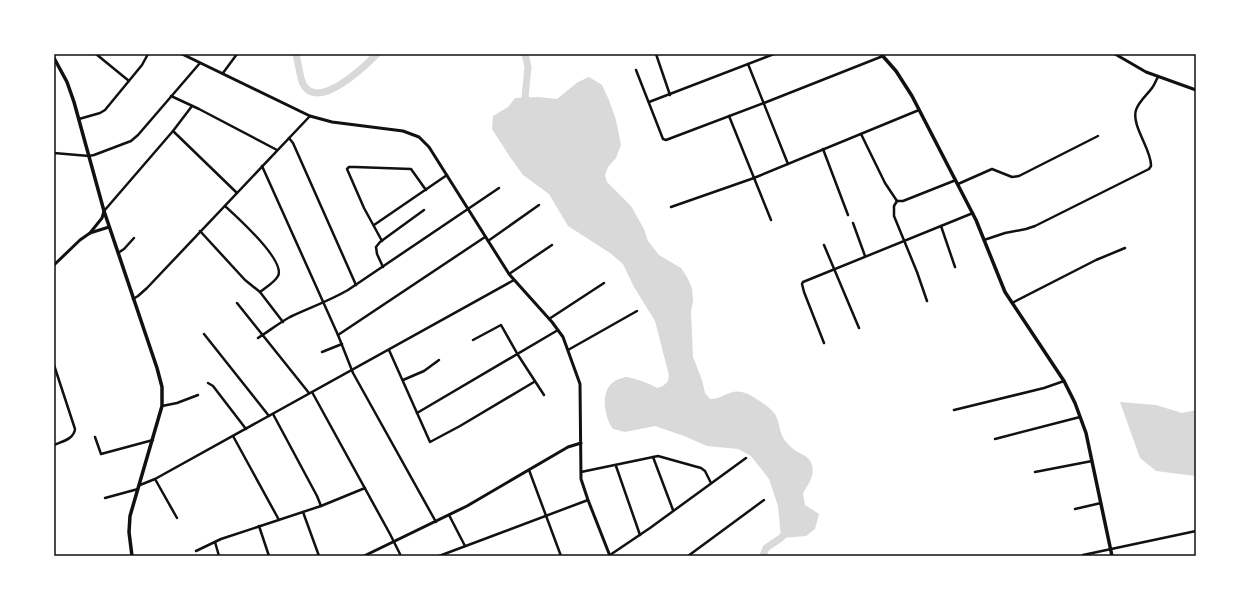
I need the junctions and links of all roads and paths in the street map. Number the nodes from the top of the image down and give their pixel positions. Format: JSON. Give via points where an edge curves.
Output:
{"nodes":[{"id":1,"x":96,"y":54,"type":"edge"},
{"id":2,"x":148,"y":54,"type":"edge"},
{"id":3,"x":184,"y":54,"type":"edge"},
{"id":4,"x":237,"y":54,"type":"edge"},
{"id":5,"x":656,"y":54,"type":"edge"},
{"id":6,"x":774,"y":54,"type":"edge"},
{"id":7,"x":1115,"y":54,"type":"edge"},
{"id":8,"x":882,"y":55,"type":"edge"},
{"id":9,"x":54,"y":58,"type":"edge"},
{"id":10,"x":200,"y":62,"type":"junction"},
{"id":11,"x":748,"y":64,"type":"junction"},
{"id":12,"x":636,"y":70,"type":"dead end"},
{"id":13,"x":223,"y":73,"type":"junction"},
{"id":14,"x":1158,"y":77,"type":"junction"},
{"id":15,"x":129,"y":81,"type":"junction"},
{"id":16,"x":1196,"y":90,"type":"edge"},
{"id":17,"x":670,"y":94,"type":"junction"},
{"id":18,"x":170,"y":96,"type":"junction"},
{"id":19,"x":649,"y":102,"type":"junction"},
{"id":20,"x":764,"y":104,"type":"junction"},
{"id":21,"x":192,"y":106,"type":"junction"},
{"id":22,"x":920,"y":110,"type":"junction"},
{"id":23,"x":310,"y":116,"type":"junction"},
{"id":24,"x":729,"y":116,"type":"junction"},
{"id":25,"x":79,"y":119,"type":"junction"},
{"id":26,"x":173,"y":131,"type":"junction"},
{"id":27,"x":861,"y":134,"type":"junction"},
{"id":28,"x":1098,"y":136,"type":"dead end"},
{"id":29,"x":289,"y":138,"type":"junction"},
{"id":30,"x":823,"y":149,"type":"junction"},
{"id":31,"x":277,"y":150,"type":"junction"},
{"id":32,"x":54,"y":153,"type":"edge"},
{"id":33,"x":89,"y":156,"type":"junction"},
{"id":34,"x":788,"y":164,"type":"junction"},
{"id":35,"x":262,"y":166,"type":"junction"},
{"id":36,"x":447,"y":175,"type":"junction"},
{"id":37,"x":754,"y":178,"type":"junction"},
{"id":38,"x":956,"y":180,"type":"junction"},
{"id":39,"x":958,"y":184,"type":"junction"},
{"id":40,"x":499,"y":188,"type":"dead end"},
{"id":41,"x":426,"y":190,"type":"junction"},
{"id":42,"x":237,"y":193,"type":"junction"},
{"id":43,"x":897,"y":201,"type":"junction"},
{"id":44,"x":539,"y":204,"type":"dead end"},
{"id":45,"x":225,"y":206,"type":"junction"},
{"id":46,"x":671,"y":207,"type":"dead end"},
{"id":47,"x":468,"y":208,"type":"junction"},
{"id":48,"x":424,"y":210,"type":"dead end"},
{"id":49,"x":104,"y":211,"type":"junction"},
{"id":50,"x":973,"y":214,"type":"junction"},
{"id":51,"x":848,"y":216,"type":"dead end"},
{"id":52,"x":771,"y":220,"type":"dead end"},
{"id":53,"x":853,"y":223,"type":"dead end"},
{"id":54,"x":374,"y":225,"type":"junction"},
{"id":55,"x":941,"y":226,"type":"junction"},
{"id":56,"x":109,"y":227,"type":"junction"},
{"id":57,"x":200,"y":231,"type":"junction"},
{"id":58,"x":90,"y":233,"type":"junction"},
{"id":59,"x":485,"y":236,"type":"junction"},
{"id":60,"x":134,"y":238,"type":"dead end"},
{"id":61,"x":382,"y":240,"type":"junction"},
{"id":62,"x":984,"y":240,"type":"junction"},
{"id":63,"x":488,"y":241,"type":"junction"},
{"id":64,"x":904,"y":241,"type":"junction"},
{"id":65,"x":824,"y":245,"type":"dead end"},
{"id":66,"x":552,"y":246,"type":"dead end"},
{"id":67,"x":1125,"y":248,"type":"dead end"},
{"id":68,"x":118,"y":253,"type":"junction"},
{"id":69,"x":865,"y":256,"type":"junction"},
{"id":70,"x":54,"y":265,"type":"edge"},
{"id":71,"x":383,"y":266,"type":"junction"},
{"id":72,"x":955,"y":267,"type":"dead end"},
{"id":73,"x":835,"y":269,"type":"junction"},
{"id":74,"x":509,"y":274,"type":"junction"},
{"id":75,"x":514,"y":280,"type":"junction"},
{"id":76,"x":604,"y":283,"type":"dead end"},
{"id":77,"x":356,"y":285,"type":"junction"},
{"id":78,"x":260,"y":292,"type":"junction"},
{"id":79,"x":133,"y":299,"type":"junction"},
{"id":80,"x":926,"y":301,"type":"dead end"},
{"id":81,"x":323,"y":302,"type":"junction"},
{"id":82,"x":237,"y":303,"type":"dead end"},
{"id":83,"x":1012,"y":303,"type":"junction"},
{"id":84,"x":638,"y":311,"type":"dead end"},
{"id":85,"x":549,"y":319,"type":"junction"},
{"id":86,"x":282,"y":322,"type":"junction"},
{"id":87,"x":858,"y":328,"type":"dead end"},
{"id":88,"x":558,"y":330,"type":"junction"},
{"id":89,"x":204,"y":334,"type":"dead end"},
{"id":90,"x":263,"y":335,"type":"junction"},
{"id":91,"x":338,"y":335,"type":"junction"},
{"id":92,"x":258,"y":338,"type":"dead end"},
{"id":93,"x":473,"y":340,"type":"dead end"},
{"id":94,"x":824,"y":343,"type":"dead end"},
{"id":95,"x":342,"y":344,"type":"junction"},
{"id":96,"x":389,"y":350,"type":"junction"},
{"id":97,"x":568,"y":350,"type":"junction"},
{"id":98,"x":322,"y":352,"type":"dead end"},
{"id":99,"x":518,"y":355,"type":"junction"},
{"id":100,"x":439,"y":360,"type":"dead end"},
{"id":101,"x":55,"y":367,"type":"edge"},
{"id":102,"x":352,"y":370,"type":"junction"},
{"id":103,"x":403,"y":380,"type":"junction"},
{"id":104,"x":1064,"y":381,"type":"junction"},
{"id":105,"x":208,"y":382,"type":"dead end"},
{"id":106,"x":534,"y":382,"type":"junction"},
{"id":107,"x":310,"y":393,"type":"junction"},
{"id":108,"x":198,"y":395,"type":"dead end"},
{"id":109,"x":544,"y":395,"type":"dead end"},
{"id":110,"x":162,"y":406,"type":"junction"},
{"id":111,"x":954,"y":410,"type":"dead end"},
{"id":112,"x":416,"y":413,"type":"junction"},
{"id":113,"x":273,"y":414,"type":"junction"},
{"id":114,"x":269,"y":416,"type":"junction"},
{"id":115,"x":1081,"y":417,"type":"junction"},
{"id":116,"x":246,"y":429,"type":"junction"},
{"id":117,"x":233,"y":436,"type":"junction"},
{"id":118,"x":95,"y":437,"type":"dead end"},
{"id":119,"x":995,"y":439,"type":"dead end"},
{"id":120,"x":154,"y":440,"type":"junction"},
{"id":121,"x":581,"y":443,"type":"junction"},
{"id":122,"x":54,"y":445,"type":"edge"},
{"id":123,"x":653,"y":457,"type":"junction"},
{"id":124,"x":746,"y":458,"type":"dead end"},
{"id":125,"x":1092,"y":461,"type":"junction"},
{"id":126,"x":616,"y":466,"type":"junction"},
{"id":127,"x":529,"y":470,"type":"junction"},
{"id":128,"x":580,"y":472,"type":"junction"},
{"id":129,"x":1035,"y":472,"type":"dead end"},
{"id":130,"x":155,"y":479,"type":"junction"},
{"id":131,"x":711,"y":483,"type":"junction"},
{"id":132,"x":140,"y":487,"type":"junction"},
{"id":133,"x":365,"y":488,"type":"junction"},
{"id":134,"x":105,"y":498,"type":"dead end"},
{"id":135,"x":588,"y":500,"type":"junction"},
{"id":136,"x":764,"y":500,"type":"dead end"},
{"id":137,"x":1101,"y":503,"type":"junction"},
{"id":138,"x":321,"y":506,"type":"junction"},
{"id":139,"x":1075,"y":509,"type":"dead end"},
{"id":140,"x":672,"y":510,"type":"junction"},
{"id":141,"x":303,"y":512,"type":"junction"},
{"id":142,"x":449,"y":515,"type":"junction"},
{"id":143,"x":546,"y":516,"type":"junction"},
{"id":144,"x":177,"y":518,"type":"dead end"},
{"id":145,"x":279,"y":520,"type":"junction"},
{"id":146,"x":436,"y":522,"type":"junction"},
{"id":147,"x":259,"y":526,"type":"junction"},
{"id":148,"x":1196,"y":531,"type":"edge"},
{"id":149,"x":640,"y":535,"type":"junction"},
{"id":150,"x":394,"y":541,"type":"junction"},
{"id":151,"x":214,"y":542,"type":"junction"},
{"id":152,"x":465,"y":546,"type":"junction"},
{"id":153,"x":1111,"y":550,"type":"junction"},
{"id":154,"x":196,"y":552,"type":"dead end"},
{"id":155,"x":1082,"y":555,"type":"dead end"},
{"id":156,"x":132,"y":556,"type":"edge"},
{"id":157,"x":220,"y":556,"type":"edge"},
{"id":158,"x":269,"y":556,"type":"edge"},
{"id":159,"x":320,"y":556,"type":"edge"},
{"id":160,"x":364,"y":556,"type":"edge"},
{"id":161,"x":401,"y":556,"type":"edge"},
{"id":162,"x":439,"y":556,"type":"edge"},
{"id":163,"x":561,"y":556,"type":"edge"},
{"id":164,"x":610,"y":556,"type":"edge"},
{"id":165,"x":688,"y":556,"type":"edge"},
{"id":166,"x":1112,"y":556,"type":"edge"}],
"edges":[{"from":1,"to":15,"type":"street"},
{"from":2,"to":15,"type":"street"},
{"from":3,"to":10,"type":"street"},
{"from":4,"to":13,"type":"street"},
{"from":5,"to":17,"type":"street"},
{"from":6,"to":11,"type":"street"},
{"from":7,"to":14,"type":"street"},
{"from":8,"to":20,"type":"street"},
{"from":8,"to":22,"type":"main road","via":[[901,78]]},
{"from":9,"to":25,"type":"main road","via":[[67,82]]},
{"from":10,"to":13,"type":"street"},
{"from":10,"to":18,"type":"street"},
{"from":11,"to":17,"type":"street"},
{"from":11,"to":20,"type":"street"},
{"from":12,"to":19,"type":"street"},
{"from":13,"to":23,"type":"street"},
{"from":14,"to":16,"type":"street"},
{"from":14,"to":62,"type":"street","via":[[1136,111],[1150,159],[1149,169],[1035,226]]},
{"from":15,"to":25,"type":"street","via":[[105,110]]},
{"from":17,"to":19,"type":"street"},
{"from":18,"to":21,"type":"street"},
{"from":18,"to":33,"type":"street","via":[[130,141]]},
{"from":19,"to":24,"type":"street","via":[[662,139],[666,140]]},
{"from":20,"to":24,"type":"street"},
{"from":20,"to":34,"type":"street"},
{"from":21,"to":26,"type":"street"},
{"from":21,"to":31,"type":"street"},
{"from":22,"to":27,"type":"street"},
{"from":22,"to":38,"type":"main road"},
{"from":23,"to":29,"type":"street"},
{"from":23,"to":36,"type":"street","via":[[414,135],[429,147]]},
{"from":24,"to":37,"type":"street"},
{"from":25,"to":33,"type":"main road"},
{"from":26,"to":42,"type":"street"},
{"from":26,"to":49,"type":"street"},
{"from":27,"to":30,"type":"street"},
{"from":27,"to":43,"type":"street","via":[[885,183]]},
{"from":28,"to":39,"type":"street","via":[[1019,176],[1012,177],[992,169]]},
{"from":29,"to":31,"type":"street"},
{"from":29,"to":77,"type":"street"},
{"from":30,"to":34,"type":"street"},
{"from":30,"to":51,"type":"street"},
{"from":31,"to":35,"type":"street"},
{"from":32,"to":33,"type":"street"},
{"from":33,"to":49,"type":"main road"},
{"from":34,"to":37,"type":"street"},
{"from":35,"to":42,"type":"street"},
{"from":35,"to":81,"type":"street"},
{"from":36,"to":41,"type":"street"},
{"from":36,"to":47,"type":"street"},
{"from":37,"to":46,"type":"street"},
{"from":37,"to":52,"type":"street"},
{"from":38,"to":39,"type":"main road"},
{"from":38,"to":43,"type":"street","via":[[903,201]]},
{"from":39,"to":50,"type":"main road"},
{"from":40,"to":47,"type":"street"},
{"from":41,"to":54,"type":"street"},
{"from":41,"to":54,"type":"street","via":[[411,169],[349,167],[347,169]]},
{"from":42,"to":45,"type":"street"},
{"from":43,"to":64,"type":"street","via":[[893,213]]},
{"from":44,"to":63,"type":"street"},
{"from":45,"to":57,"type":"street"},
{"from":45,"to":78,"type":"street","via":[[276,262],[278,276]]},
{"from":47,"to":59,"type":"street"},
{"from":47,"to":71,"type":"street"},
{"from":48,"to":61,"type":"street"},
{"from":49,"to":56,"type":"main road"},
{"from":49,"to":58,"type":"street","via":[[102,218]]},
{"from":50,"to":55,"type":"street"},
{"from":50,"to":62,"type":"main road"},
{"from":53,"to":69,"type":"street"},
{"from":54,"to":61,"type":"street"},
{"from":55,"to":64,"type":"street"},
{"from":55,"to":72,"type":"street"},
{"from":56,"to":58,"type":"street"},
{"from":56,"to":68,"type":"main road"},
{"from":57,"to":78,"type":"street","via":[[245,280]]},
{"from":57,"to":79,"type":"street"},
{"from":58,"to":70,"type":"street"},
{"from":59,"to":63,"type":"street"},
{"from":59,"to":91,"type":"street"},
{"from":60,"to":68,"type":"street"},
{"from":61,"to":71,"type":"street","via":[[375,249]]},
{"from":62,"to":83,"type":"main road"},
{"from":63,"to":74,"type":"street"},
{"from":64,"to":69,"type":"street"},
{"from":64,"to":80,"type":"street"},
{"from":65,"to":73,"type":"street"},
{"from":66,"to":74,"type":"street"},
{"from":67,"to":83,"type":"street"},
{"from":68,"to":79,"type":"main road"},
{"from":69,"to":73,"type":"street"},
{"from":71,"to":77,"type":"street"},
{"from":73,"to":87,"type":"street"},
{"from":73,"to":94,"type":"street","via":[[802,284]]},
{"from":74,"to":75,"type":"street"},
{"from":75,"to":85,"type":"street"},
{"from":75,"to":96,"type":"street"},
{"from":76,"to":85,"type":"street"},
{"from":77,"to":81,"type":"street"},
{"from":78,"to":86,"type":"street"},
{"from":79,"to":110,"type":"main road","via":[[161,380]]},
{"from":81,"to":86,"type":"street"},
{"from":81,"to":91,"type":"street"},
{"from":82,"to":90,"type":"street"},
{"from":83,"to":104,"type":"main road"},
{"from":84,"to":97,"type":"street"},
{"from":85,"to":88,"type":"street"},
{"from":86,"to":90,"type":"street"},
{"from":88,"to":97,"type":"street","via":[[564,337]]},
{"from":88,"to":99,"type":"street"},
{"from":89,"to":114,"type":"street"},
{"from":90,"to":92,"type":"street"},
{"from":90,"to":107,"type":"street"},
{"from":91,"to":95,"type":"street"},
{"from":93,"to":99,"type":"street","via":[[501,325]]},
{"from":95,"to":98,"type":"street"},
{"from":95,"to":102,"type":"street"},
{"from":96,"to":102,"type":"street"},
{"from":96,"to":103,"type":"street"},
{"from":97,"to":121,"type":"street","via":[[580,384]]},
{"from":99,"to":106,"type":"street"},
{"from":99,"to":112,"type":"street"},
{"from":100,"to":103,"type":"street","via":[[424,371]]},
{"from":101,"to":122,"type":"street","via":[[75,432],[71,438]]},
{"from":102,"to":107,"type":"street"},
{"from":102,"to":146,"type":"street"},
{"from":103,"to":112,"type":"street"},
{"from":104,"to":111,"type":"street"},
{"from":104,"to":115,"type":"main road"},
{"from":105,"to":116,"type":"street"},
{"from":106,"to":109,"type":"street"},
{"from":106,"to":112,"type":"street","via":[[430,442]]},
{"from":107,"to":113,"type":"street"},
{"from":107,"to":133,"type":"street"},
{"from":108,"to":110,"type":"street"},
{"from":110,"to":120,"type":"main road"},
{"from":113,"to":114,"type":"street"},
{"from":113,"to":138,"type":"street"},
{"from":114,"to":116,"type":"street"},
{"from":115,"to":119,"type":"street"},
{"from":115,"to":125,"type":"main road"},
{"from":116,"to":117,"type":"street"},
{"from":117,"to":130,"type":"street"},
{"from":117,"to":145,"type":"street"},
{"from":118,"to":120,"type":"street","via":[[101,454]]},
{"from":120,"to":132,"type":"main road"},
{"from":121,"to":127,"type":"street","via":[[568,447]]},
{"from":121,"to":128,"type":"street"},
{"from":123,"to":126,"type":"street"},
{"from":123,"to":131,"type":"street","via":[[663,457],[701,468]]},
{"from":123,"to":140,"type":"street"},
{"from":124,"to":131,"type":"street"},
{"from":125,"to":129,"type":"street"},
{"from":125,"to":137,"type":"main road"},
{"from":126,"to":128,"type":"street"},
{"from":126,"to":149,"type":"street"},
{"from":127,"to":142,"type":"street"},
{"from":127,"to":143,"type":"street"},
{"from":128,"to":135,"type":"street"},
{"from":130,"to":132,"type":"street"},
{"from":130,"to":144,"type":"street"},
{"from":131,"to":140,"type":"street"},
{"from":132,"to":134,"type":"street"},
{"from":132,"to":156,"type":"main road","via":[[130,521]]},
{"from":133,"to":138,"type":"street"},
{"from":133,"to":150,"type":"street"},
{"from":135,"to":143,"type":"street"},
{"from":135,"to":164,"type":"street"},
{"from":136,"to":165,"type":"street"},
{"from":137,"to":139,"type":"street"},
{"from":137,"to":153,"type":"main road"},
{"from":138,"to":141,"type":"street"},
{"from":140,"to":149,"type":"street"},
{"from":141,"to":145,"type":"street"},
{"from":141,"to":159,"type":"street"},
{"from":142,"to":146,"type":"street"},
{"from":142,"to":152,"type":"street"},
{"from":143,"to":152,"type":"street"},
{"from":143,"to":163,"type":"street"},
{"from":145,"to":147,"type":"street"},
{"from":146,"to":150,"type":"street"},
{"from":147,"to":151,"type":"street"},
{"from":147,"to":158,"type":"street"},
{"from":148,"to":153,"type":"street"},
{"from":149,"to":164,"type":"street"},
{"from":150,"to":160,"type":"street"},
{"from":150,"to":161,"type":"street"},
{"from":151,"to":154,"type":"street"},
{"from":151,"to":157,"type":"street"},
{"from":152,"to":162,"type":"street"},
{"from":153,"to":155,"type":"street"},
{"from":153,"to":166,"type":"main road"}]}
